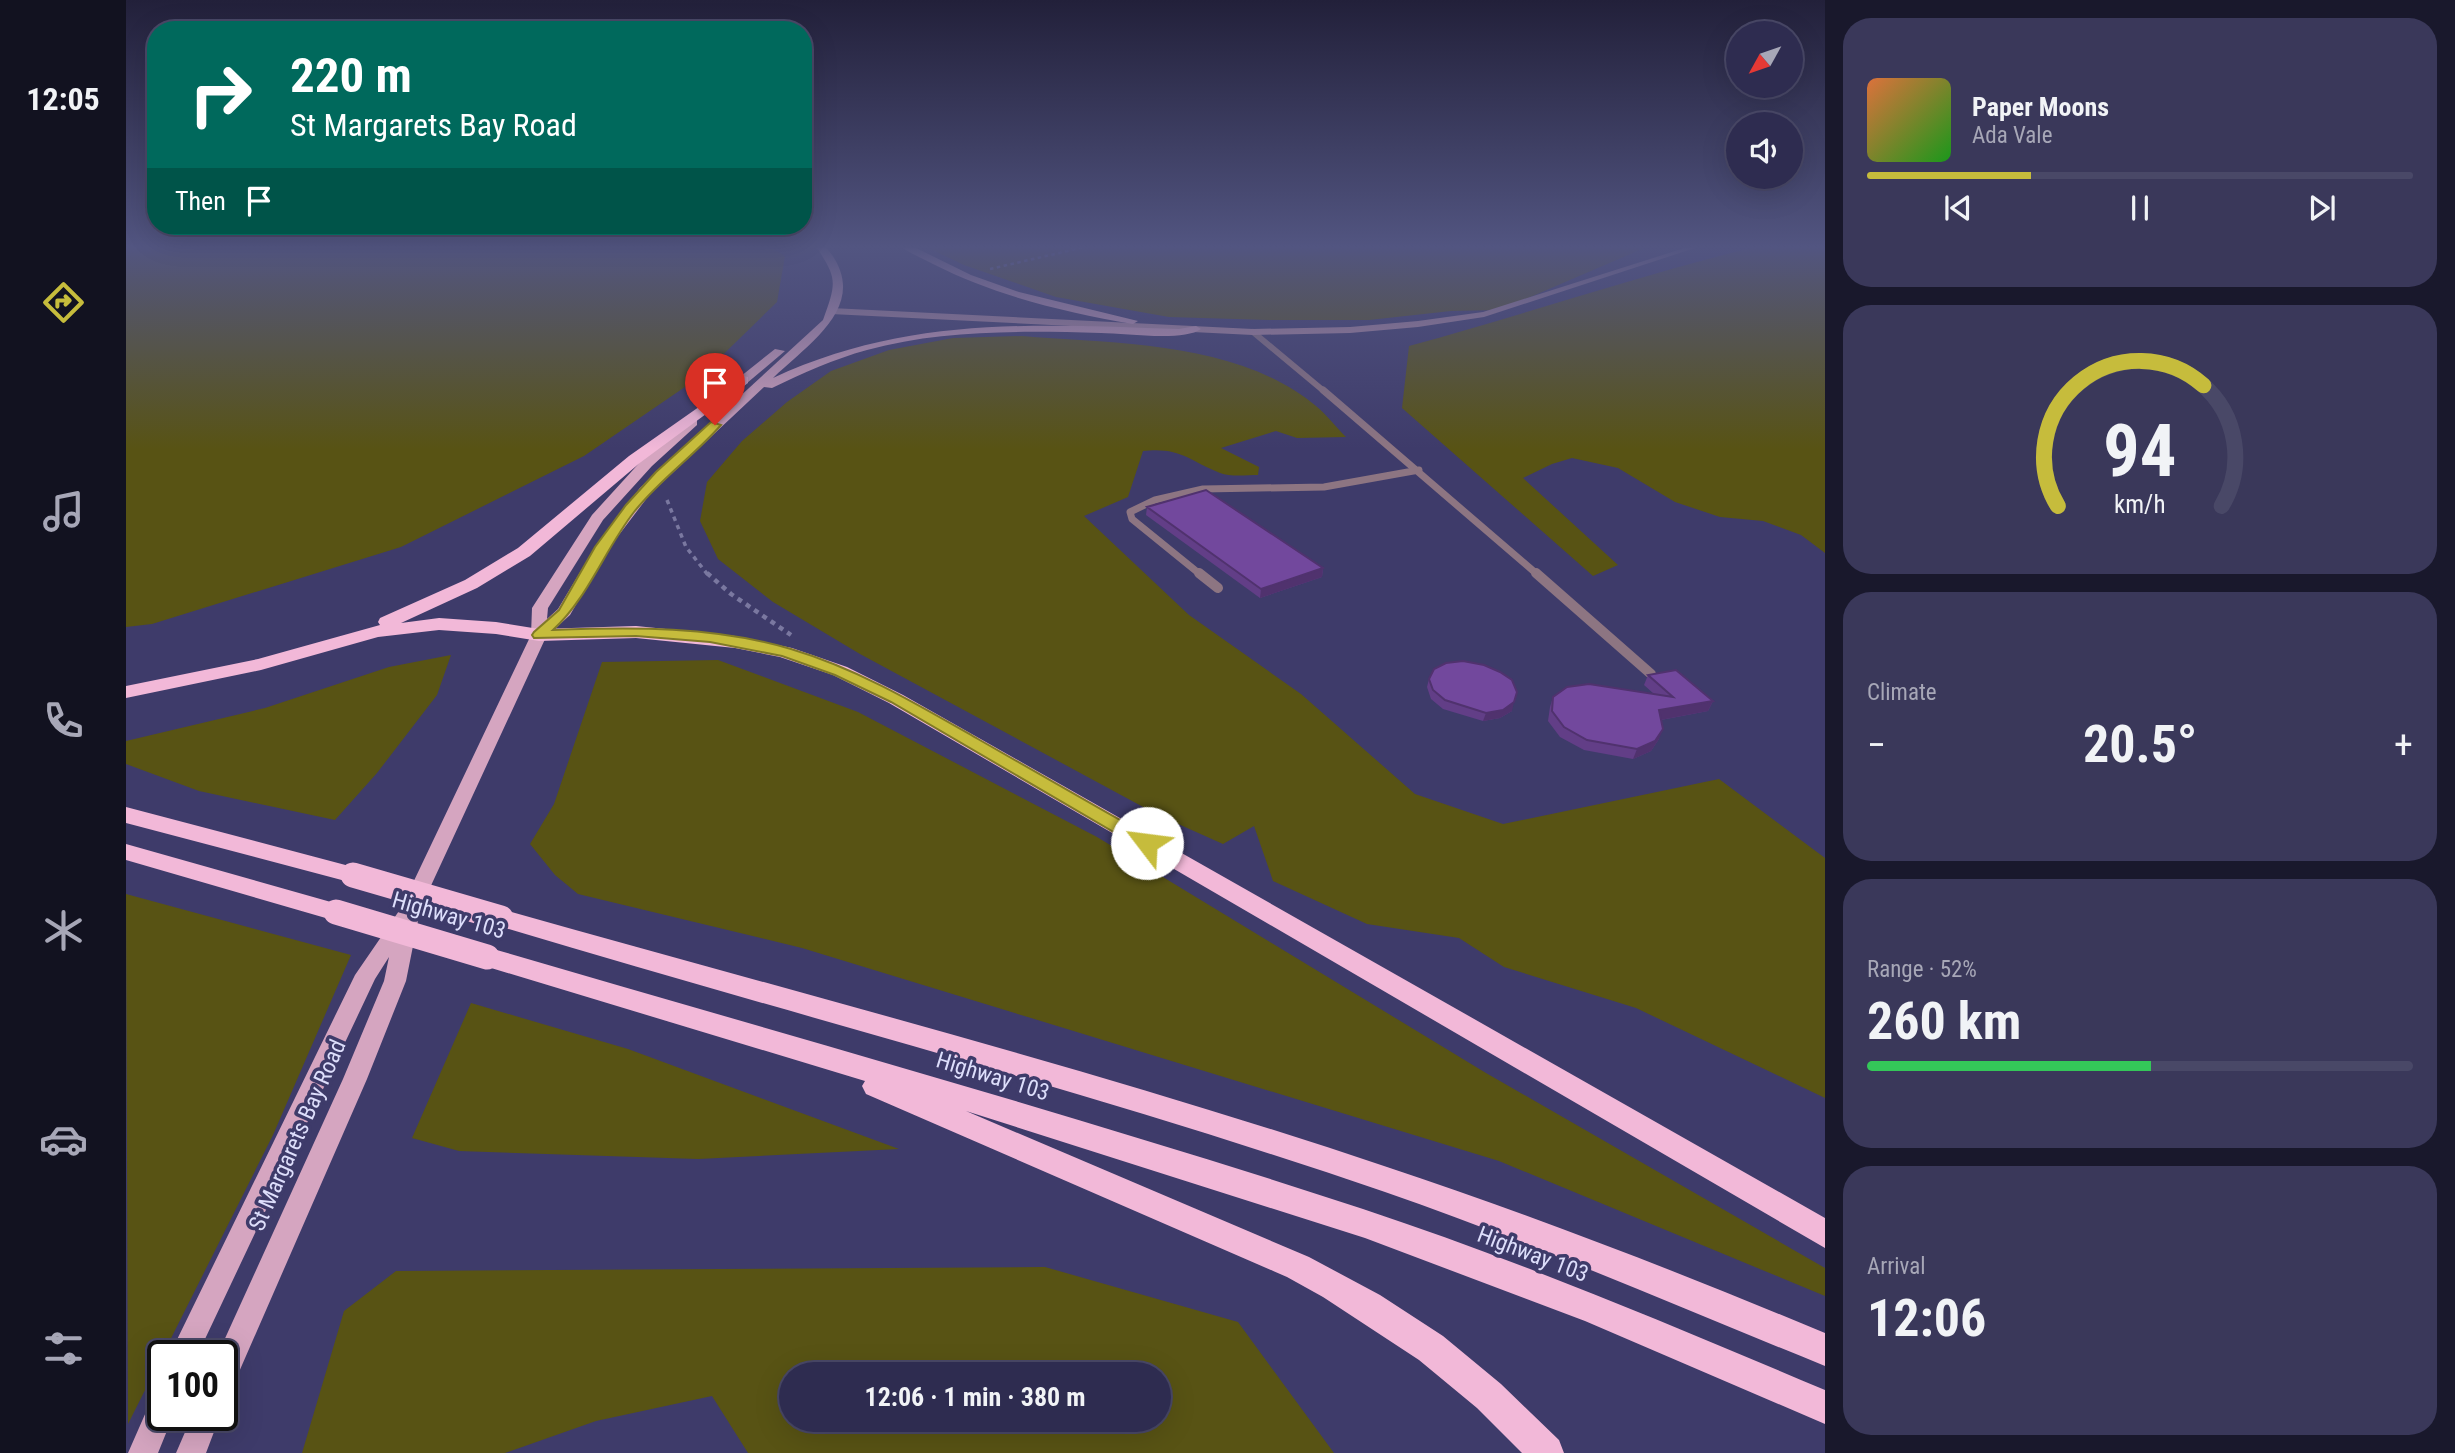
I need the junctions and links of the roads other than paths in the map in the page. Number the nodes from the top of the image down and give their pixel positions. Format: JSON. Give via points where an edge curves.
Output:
{"nodes":[{"id":1,"x":827,"y":314,"type":"edge"},
{"id":2,"x":830,"y":314,"type":"edge"},
{"id":3,"x":868,"y":314,"type":"edge"},
{"id":4,"x":1100,"y":314,"type":"edge"},
{"id":5,"x":1485,"y":314,"type":"edge"},
{"id":6,"x":1196,"y":330,"type":"junction"},
{"id":7,"x":1253,"y":332,"type":"junction"},
{"id":8,"x":743,"y":380,"type":"junction"},
{"id":9,"x":732,"y":410,"type":"junction"},
{"id":10,"x":1419,"y":470,"type":"junction"},
{"id":11,"x":1217,"y":588,"type":"dead end"},
{"id":12,"x":539,"y":635,"type":"junction"},
{"id":13,"x":330,"y":645,"type":"junction"},
{"id":14,"x":1651,"y":674,"type":"edge"},
{"id":15,"x":126,"y":692,"type":"edge"},
{"id":16,"x":126,"y":815,"type":"edge"},
{"id":17,"x":126,"y":852,"type":"edge"},
{"id":18,"x":410,"y":911,"type":"junction"},
{"id":19,"x":727,"y":1028,"type":"junction"},
{"id":20,"x":1702,"y":1162,"type":"junction"},
{"id":21,"x":1825,"y":1220,"type":"edge"},
{"id":22,"x":1825,"y":1234,"type":"edge"},
{"id":23,"x":191,"y":1340,"type":"edge"},
{"id":24,"x":238,"y":1342,"type":"edge"},
{"id":25,"x":1825,"y":1350,"type":"edge"},
{"id":26,"x":1825,"y":1407,"type":"edge"},
{"id":27,"x":152,"y":1431,"type":"edge"},
{"id":28,"x":200,"y":1431,"type":"edge"},
{"id":29,"x":143,"y":1453,"type":"edge"},
{"id":30,"x":191,"y":1453,"type":"edge"},
{"id":31,"x":1546,"y":1453,"type":"edge"}],
"edges":[{"from":1,"to":8,"type":"main road","name":"St Margarets Bay Road"},
{"from":2,"to":9,"type":"main road","name":"St Margarets Bay Road"},
{"from":3,"to":6,"type":"main road"},
{"from":4,"to":6,"type":"main road"},
{"from":5,"to":7,"type":"main road","via":[[1350,330]]},
{"from":6,"to":7,"type":"main road"},
{"from":6,"to":9,"type":"main road","via":[[1017,327],[905,337],[808,365]]},
{"from":7,"to":10,"type":"lane"},
{"from":8,"to":12,"type":"main road","name":"St Margarets Bay Road","via":[[647,463],[597,518],[540,608]]},
{"from":8,"to":13,"type":"highway","via":[[499,568],[439,600]]},
{"from":9,"to":12,"type":"main road","name":"St Margarets Bay Road","via":[[631,508],[564,612]]},
{"from":10,"to":11,"type":"lane","via":[[1323,487],[1205,488],[1148,502],[1130,512],[1132,519]]},
{"from":10,"to":14,"type":"lane"},
{"from":12,"to":13,"type":"highway","via":[[483,626],[424,625],[377,631]]},
{"from":12,"to":18,"type":"main road","name":"St Margarets Bay Road"},
{"from":12,"to":20,"type":"highway","via":[[636,632],[710,638],[785,652],[840,671]]},
{"from":13,"to":15,"type":"highway"},
{"from":16,"to":25,"type":"highway","name":"Highway 103","bridge":true,"via":[[353,875],[1323,1158],[1554,1240]]},
{"from":17,"to":19,"type":"highway","name":"Highway 103","bridge":true},
{"from":18,"to":23,"type":"main road","name":"St Margarets Bay Road","via":[[366,975]]},
{"from":18,"to":24,"type":"main road","name":"St Margarets Bay Road","via":[[395,981]]},
{"from":19,"to":26,"type":"highway","name":"Highway 103","via":[[1365,1224],[1592,1308]]},
{"from":19,"to":31,"type":"highway","via":[[899,1094],[1298,1267],[1427,1342],[1492,1397]]},
{"from":20,"to":21,"type":"lane"},
{"from":20,"to":22,"type":"highway"},
{"from":27,"to":29,"type":"main road"},
{"from":28,"to":30,"type":"main road"}]}
